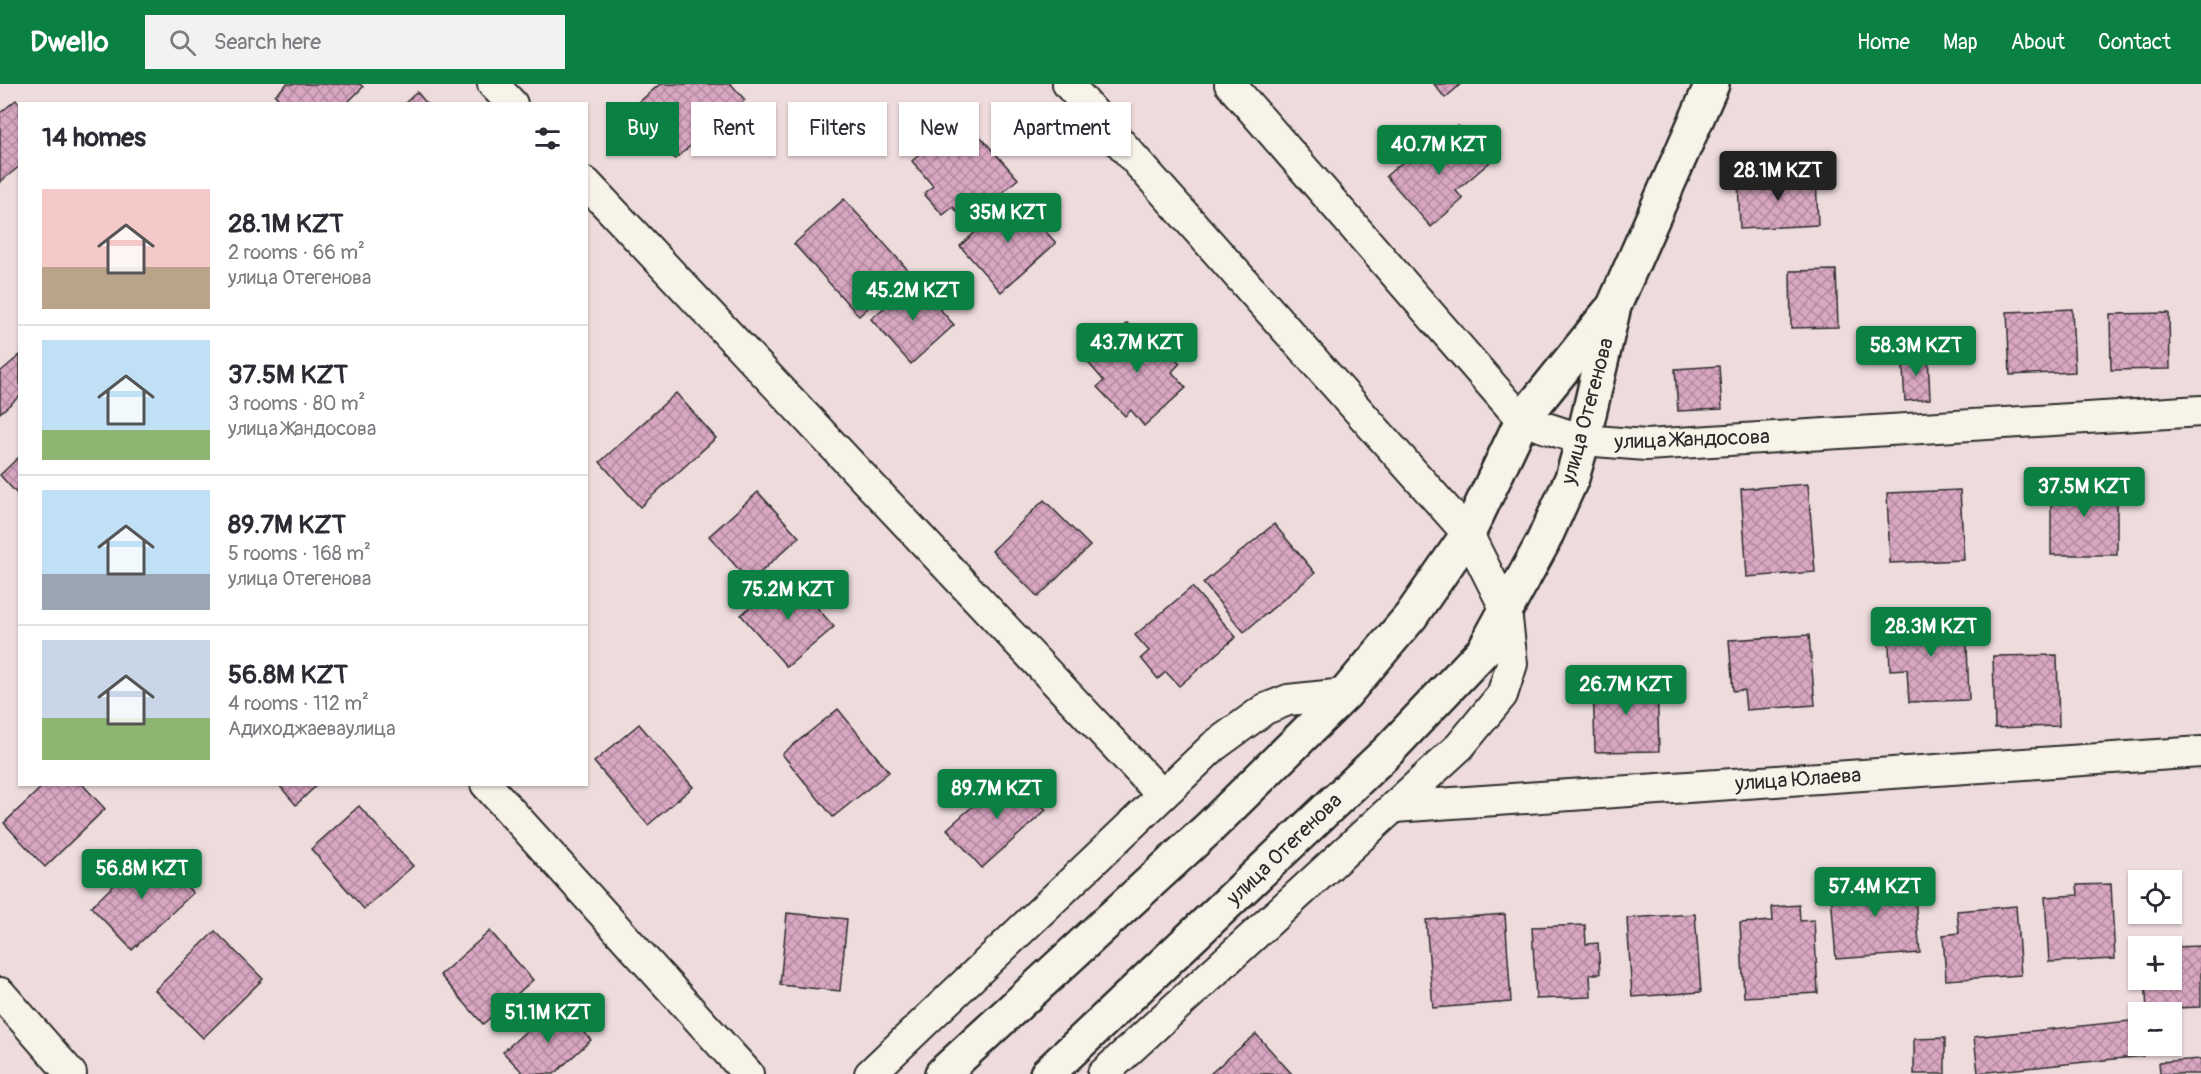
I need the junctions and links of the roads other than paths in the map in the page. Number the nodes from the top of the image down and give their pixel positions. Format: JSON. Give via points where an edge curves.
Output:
{"nodes":[{"id":1,"x":493,"y":84,"type":"edge"},
{"id":2,"x":1068,"y":84,"type":"edge"},
{"id":3,"x":1230,"y":84,"type":"edge"},
{"id":4,"x":1712,"y":84,"type":"edge"},
{"id":5,"x":510,"y":102,"type":"edge"},
{"id":6,"x":588,"y":185,"type":"edge"},
{"id":7,"x":1614,"y":306,"type":"junction"},
{"id":8,"x":2201,"y":411,"type":"edge"},
{"id":9,"x":1522,"y":420,"type":"junction"},
{"id":10,"x":1584,"y":440,"type":"junction"},
{"id":11,"x":1468,"y":534,"type":"junction"},
{"id":12,"x":1506,"y":610,"type":"junction"},
{"id":13,"x":1345,"y":694,"type":"junction"},
{"id":14,"x":2201,"y":752,"type":"edge"},
{"id":15,"x":488,"y":786,"type":"edge"},
{"id":16,"x":1162,"y":795,"type":"junction"},
{"id":17,"x":1394,"y":807,"type":"junction"},
{"id":18,"x":0,"y":993,"type":"edge"},
{"id":19,"x":71,"y":1074,"type":"edge"},
{"id":20,"x":748,"y":1074,"type":"edge"},
{"id":21,"x":870,"y":1074,"type":"edge"},
{"id":22,"x":942,"y":1074,"type":"edge"},
{"id":23,"x":1047,"y":1074,"type":"edge"},
{"id":24,"x":1103,"y":1074,"type":"edge"}],
"edges":[{"from":1,"to":5,"type":"street"},
{"from":2,"to":11,"type":"street"},
{"from":3,"to":9,"type":"street"},
{"from":4,"to":7,"type":"street","name":"улица Отегенова"},
{"from":6,"to":16,"type":"street"},
{"from":7,"to":9,"type":"street","name":"улица Отегенова"},
{"from":7,"to":10,"type":"street","name":"улица Отегенова"},
{"from":8,"to":10,"type":"street","name":"улица Жандосова","via":[[1646,445]]},
{"from":9,"to":10,"type":"street","name":"улица Жандосова"},
{"from":9,"to":11,"type":"street","name":"улица Отегенова"},
{"from":10,"to":12,"type":"street","name":"улица Отегенова","via":[[1542,544]]},
{"from":11,"to":12,"type":"street"},
{"from":11,"to":13,"type":"street","name":"улица Отегенова","via":[[1411,616]]},
{"from":12,"to":17,"type":"street","name":"улица Отегенова","via":[[1512,664],[1502,695],[1460,746]]},
{"from":12,"to":23,"type":"street","name":"улица Отегенова","via":[[1484,650],[1388,751]]},
{"from":13,"to":16,"type":"street","via":[[1288,700],[1265,709],[1214,746]]},
{"from":13,"to":22,"type":"street","name":"улица Отегенова","via":[[1209,828]]},
{"from":14,"to":17,"type":"street","name":"улица Юлаева"},
{"from":15,"to":20,"type":"street"},
{"from":16,"to":21,"type":"street"},
{"from":17,"to":24,"type":"street","name":"улица Отегенова"},
{"from":18,"to":19,"type":"street"}]}
